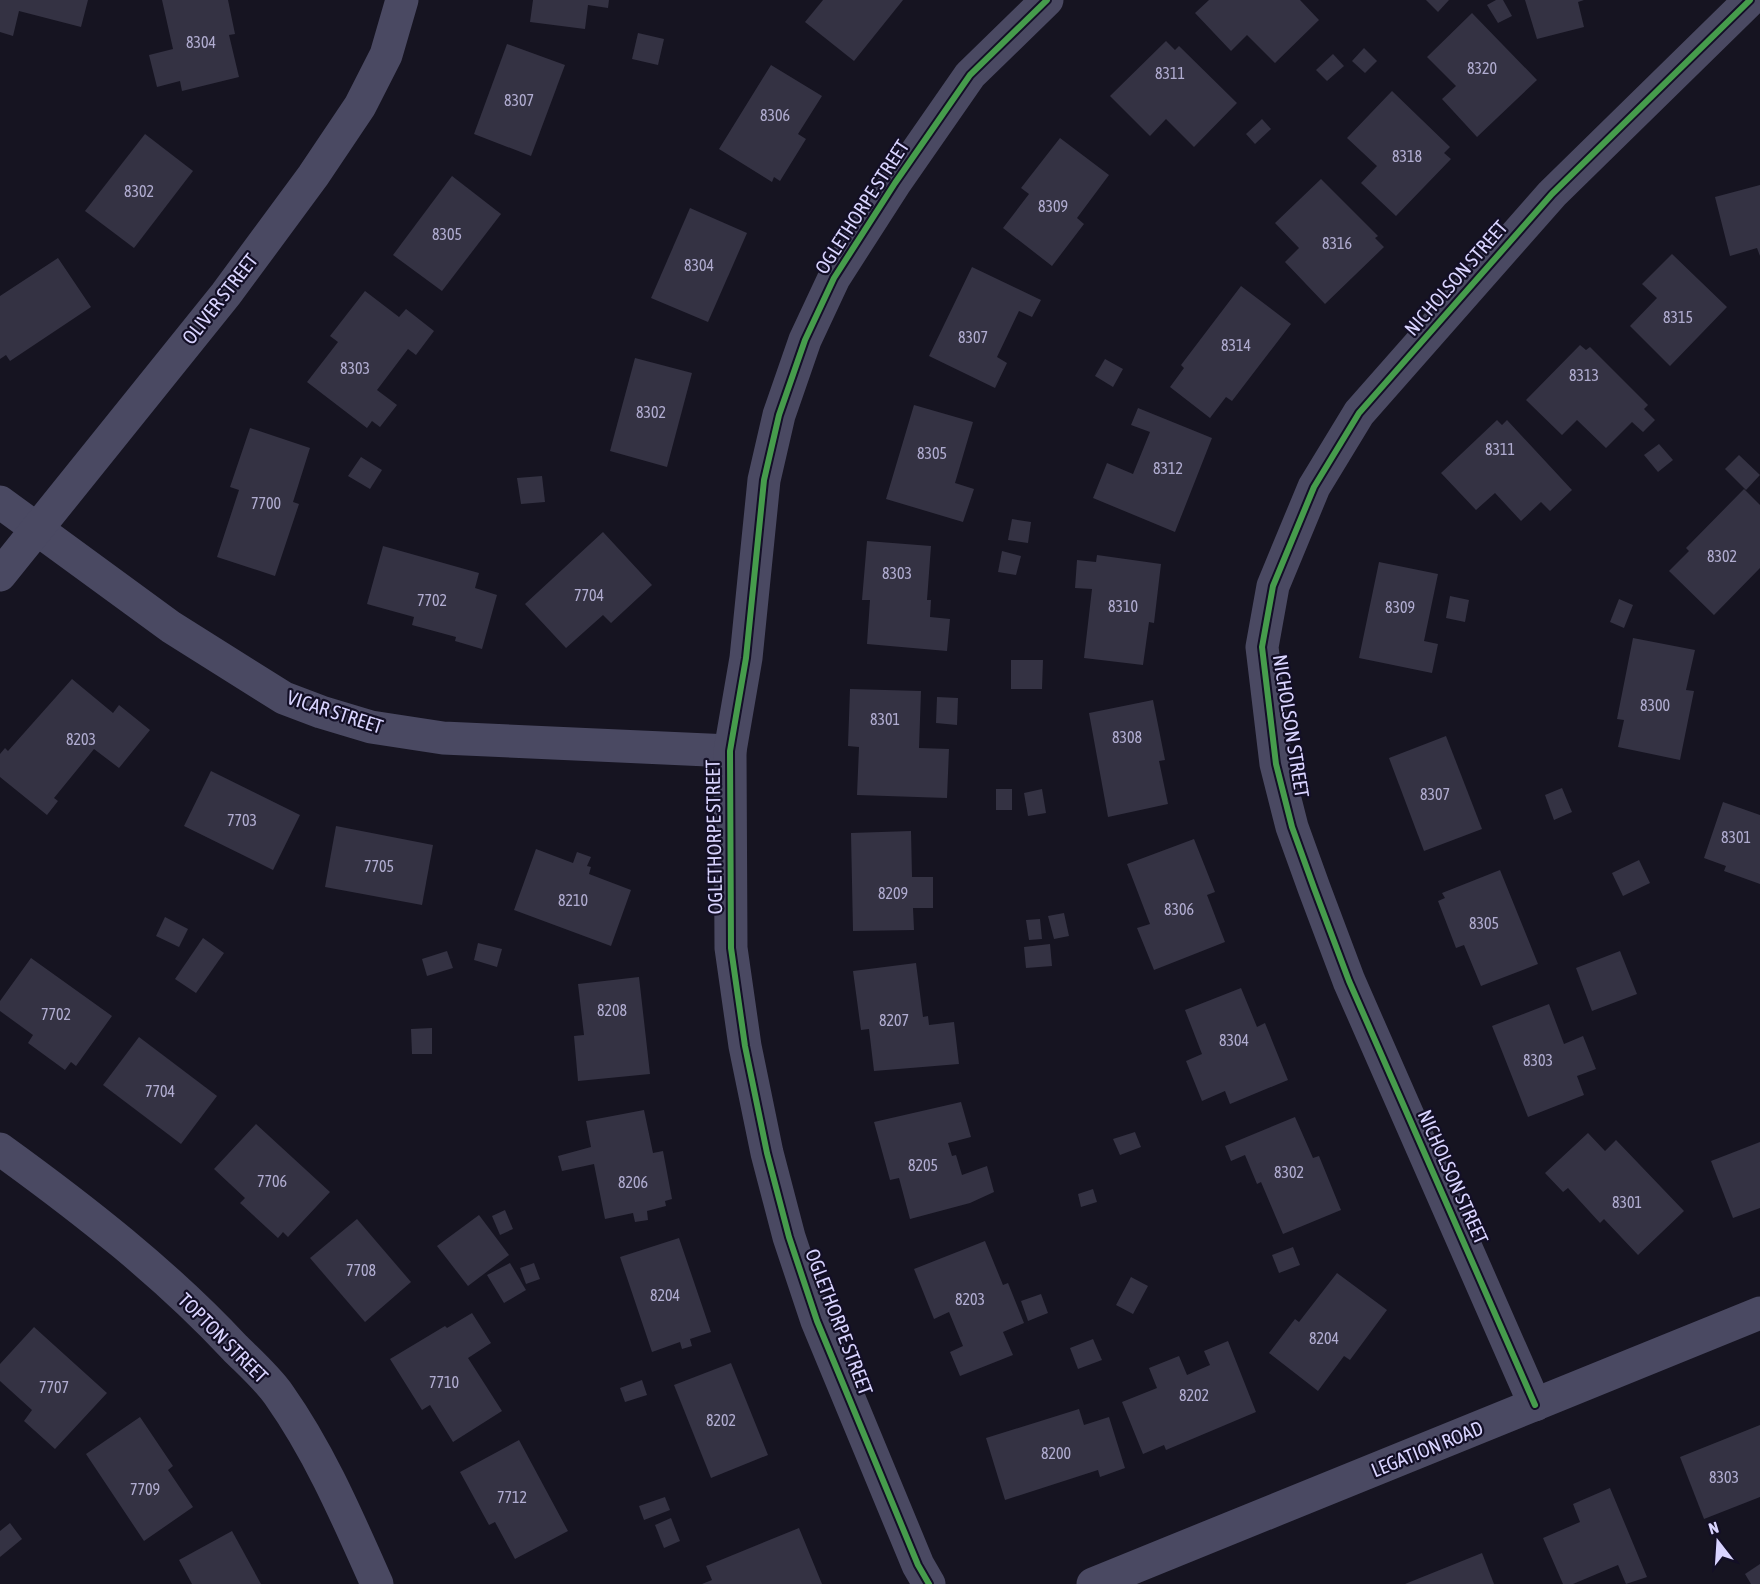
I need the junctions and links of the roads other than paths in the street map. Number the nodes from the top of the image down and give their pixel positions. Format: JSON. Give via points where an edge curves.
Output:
{"nodes":[{"id":1,"x":402,"y":0,"type":"edge"},
{"id":2,"x":1047,"y":0,"type":"edge"},
{"id":3,"x":1750,"y":0,"type":"edge"},
{"id":4,"x":0,"y":502,"type":"edge"},
{"id":5,"x":36,"y":529,"type":"junction"},
{"id":6,"x":0,"y":575,"type":"edge"},
{"id":7,"x":730,"y":751,"type":"junction"},
{"id":8,"x":0,"y":1149,"type":"edge"},
{"id":9,"x":1760,"y":1313,"type":"edge"},
{"id":10,"x":1535,"y":1405,"type":"junction"},
{"id":11,"x":376,"y":1584,"type":"edge"},
{"id":12,"x":929,"y":1584,"type":"edge"},
{"id":13,"x":1093,"y":1584,"type":"edge"}],
"edges":[{"from":1,"to":5,"type":"street","name":"OLIVER STREET","via":[[386,55],[365,96],[312,176],[226,294]]},
{"from":2,"to":7,"type":"street","name":"OGLETHORPE STREET","via":[[970,75],[834,278],[806,340],[779,415],[764,480],[746,658]]},
{"from":3,"to":10,"type":"street","name":"NICHOLSON STREET","via":[[1552,194],[1359,413],[1314,487],[1291,542],[1273,586],[1262,647],[1276,764],[1292,827],[1349,981]]},
{"from":4,"to":5,"type":"street","name":"VICAR STREET"},
{"from":5,"to":6,"type":"street","name":"OLIVER STREET"},
{"from":5,"to":7,"type":"street","name":"VICAR STREET","via":[[181,633],[284,698],[321,712],[371,727],[443,738]]},
{"from":7,"to":12,"type":"street","name":"OGLETHORPE STREET","via":[[731,948],[745,1046],[767,1153],[817,1322]]},
{"from":8,"to":11,"type":"street","name":"TOPTON STREET","via":[[100,1223],[160,1275],[208,1318],[278,1394],[332,1484]]},
{"from":9,"to":10,"type":"street","name":"LEGATION ROAD"},
{"from":10,"to":13,"type":"street","name":"LEGATION ROAD"}]}
